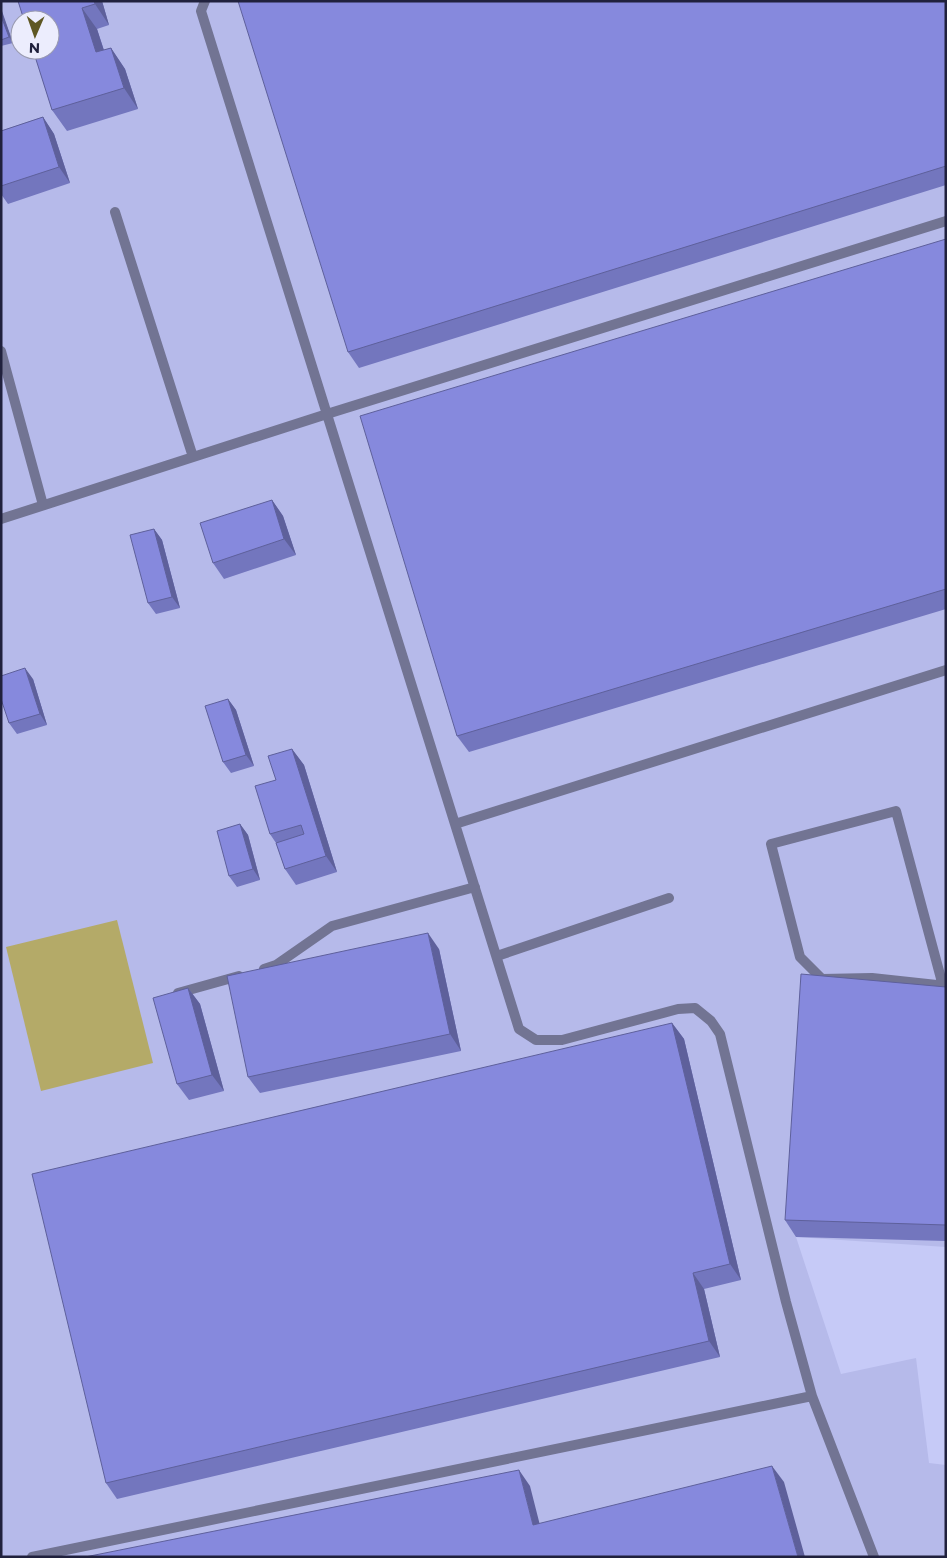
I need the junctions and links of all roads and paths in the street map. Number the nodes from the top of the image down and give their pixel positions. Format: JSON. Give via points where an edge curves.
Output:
{"nodes":[{"id":1,"x":206,"y":1,"type":"edge"},
{"id":2,"x":115,"y":212,"type":"dead end"},
{"id":3,"x":946,"y":221,"type":"edge"},
{"id":4,"x":1,"y":352,"type":"edge"},
{"id":5,"x":327,"y":414,"type":"junction"},
{"id":6,"x":193,"y":457,"type":"junction"},
{"id":7,"x":43,"y":505,"type":"junction"},
{"id":8,"x":1,"y":519,"type":"edge"},
{"id":9,"x":946,"y":670,"type":"edge"},
{"id":10,"x":455,"y":824,"type":"junction"},
{"id":11,"x":475,"y":887,"type":"junction"},
{"id":12,"x":669,"y":898,"type":"dead end"},
{"id":13,"x":496,"y":956,"type":"junction"},
{"id":14,"x":944,"y":986,"type":"edge"},
{"id":15,"x":167,"y":997,"type":"edge"},
{"id":16,"x":812,"y":1396,"type":"junction"},
{"id":17,"x":32,"y":1557,"type":"edge"},
{"id":18,"x":874,"y":1557,"type":"edge"}],
"edges":[{"from":1,"to":5,"type":"lane","via":[[201,11]]},
{"from":2,"to":6,"type":"lane"},
{"from":3,"to":5,"type":"lane"},
{"from":4,"to":7,"type":"lane"},
{"from":5,"to":6,"type":"lane"},
{"from":5,"to":10,"type":"lane"},
{"from":6,"to":7,"type":"lane"},
{"from":7,"to":8,"type":"lane"},
{"from":9,"to":10,"type":"lane"},
{"from":10,"to":11,"type":"lane"},
{"from":11,"to":13,"type":"lane"},
{"from":11,"to":15,"type":"lane","via":[[332,926],[276,965]]},
{"from":12,"to":13,"type":"lane"},
{"from":13,"to":16,"type":"lane","via":[[519,1029],[536,1040],[562,1040],[695,1008],[711,1021],[720,1034]]},
{"from":14,"to":14,"type":"lane","via":[[896,811],[771,844],[800,957],[822,979],[872,978]]},
{"from":16,"to":17,"type":"lane"},
{"from":16,"to":18,"type":"lane"}]}
